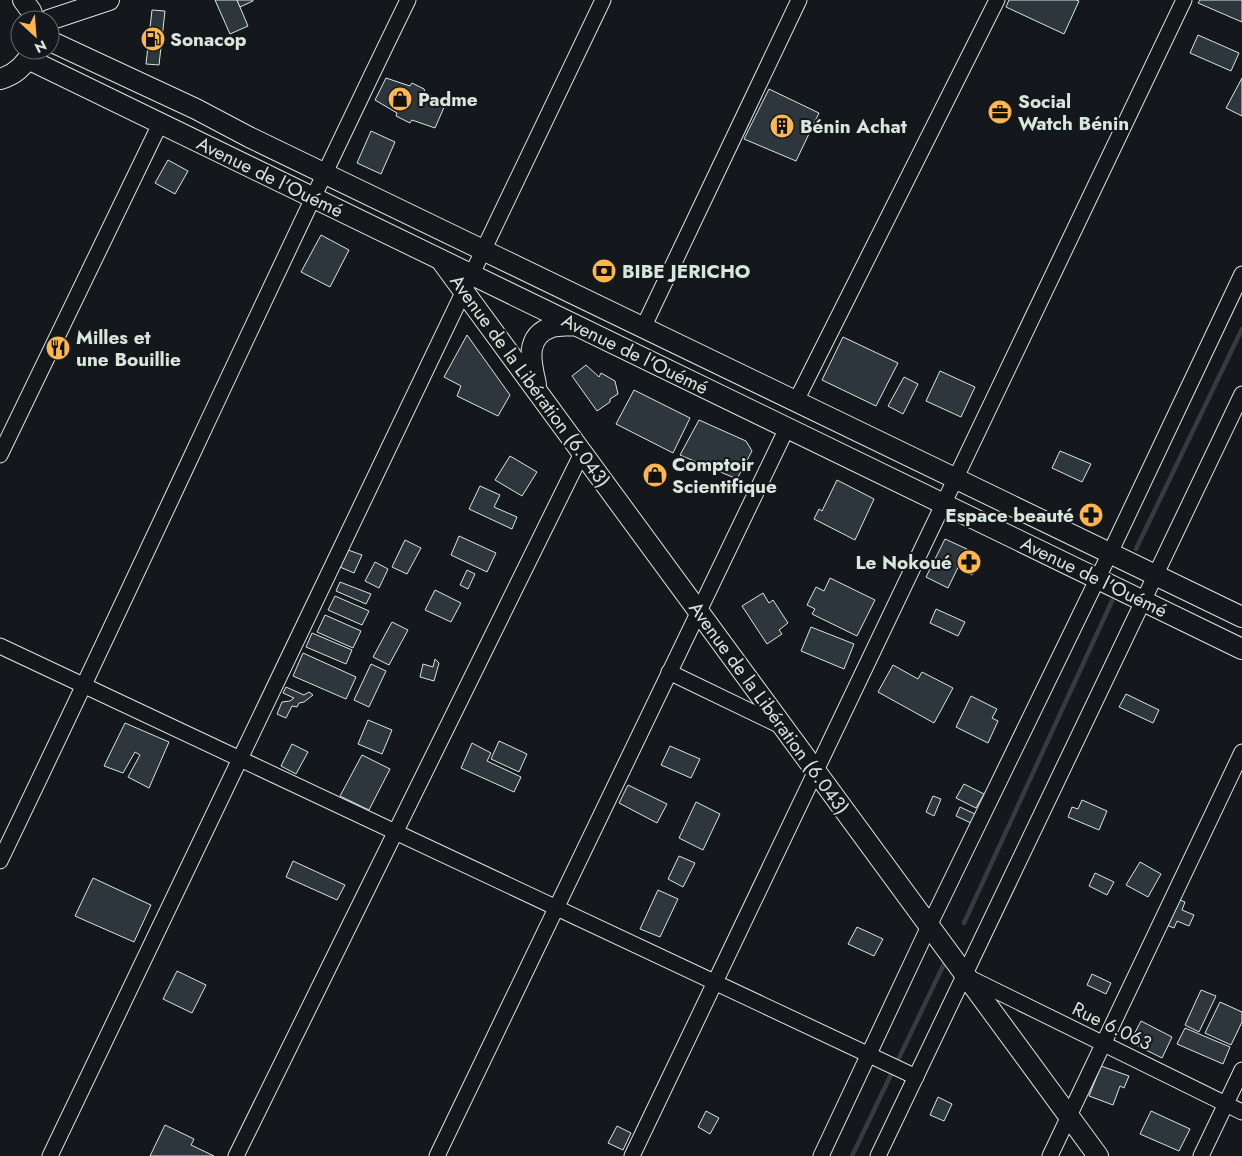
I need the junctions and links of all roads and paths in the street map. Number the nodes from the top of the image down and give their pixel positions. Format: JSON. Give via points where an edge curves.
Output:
{"nodes":[{"id":1,"x":109,"y":0,"type":"edge"},
{"id":2,"x":408,"y":0,"type":"edge"},
{"id":3,"x":604,"y":0,"type":"edge"},
{"id":4,"x":799,"y":0,"type":"edge"},
{"id":5,"x":997,"y":0,"type":"edge"},
{"id":6,"x":1184,"y":0,"type":"edge"},
{"id":7,"x":60,"y":16,"type":"edge"},
{"id":8,"x":60,"y":46,"type":"edge"},
{"id":9,"x":26,"y":60,"type":"edge"},
{"id":10,"x":39,"y":60,"type":"edge"},
{"id":11,"x":0,"y":79,"type":"edge"},
{"id":12,"x":160,"y":124,"type":"junction"},
{"id":13,"x":323,"y":173,"type":"junction"},
{"id":14,"x":313,"y":198,"type":"junction"},
{"id":15,"x":484,"y":251,"type":"junction"},
{"id":16,"x":441,"y":260,"type":"joint"},
{"id":17,"x":1242,"y":274,"type":"edge"},
{"id":18,"x":468,"y":283,"type":"junction"},
{"id":19,"x":576,"y":325,"type":"junction"},
{"id":20,"x":643,"y":328,"type":"junction"},
{"id":21,"x":538,"y":393,"type":"junction"},
{"id":22,"x":1242,"y":394,"type":"edge"},
{"id":23,"x":796,"y":401,"type":"junction"},
{"id":24,"x":787,"y":428,"type":"junction"},
{"id":25,"x":582,"y":453,"type":"junction"},
{"id":26,"x":0,"y":455,"type":"edge"},
{"id":27,"x":956,"y":478,"type":"junction"},
{"id":28,"x":943,"y":504,"type":"junction"},
{"id":29,"x":1110,"y":553,"type":"junction"},
{"id":30,"x":1156,"y":575,"type":"junction"},
{"id":31,"x":1097,"y":578,"type":"junction"},
{"id":32,"x":1143,"y":600,"type":"junction"},
{"id":33,"x":698,"y":612,"type":"junction"},
{"id":34,"x":1242,"y":616,"type":"edge"},
{"id":35,"x":0,"y":646,"type":"edge"},
{"id":36,"x":1242,"y":649,"type":"edge"},
{"id":37,"x":669,"y":672,"type":"junction"},
{"id":38,"x":84,"y":686,"type":"junction"},
{"id":39,"x":783,"y":727,"type":"junction"},
{"id":40,"x":1242,"y":752,"type":"edge"},
{"id":41,"x":239,"y":758,"type":"junction"},
{"id":42,"x":816,"y":772,"type":"junction"},
{"id":43,"x":395,"y":832,"type":"junction"},
{"id":44,"x":0,"y":861,"type":"edge"},
{"id":45,"x":556,"y":908,"type":"junction"},
{"id":46,"x":929,"y":926,"type":"junction"},
{"id":47,"x":964,"y":975,"type":"junction"},
{"id":48,"x":715,"y":982,"type":"junction"},
{"id":49,"x":1103,"y":1044,"type":"junction"},
{"id":50,"x":869,"y":1055,"type":"junction"},
{"id":51,"x":1242,"y":1070,"type":"edge"},
{"id":52,"x":909,"y":1074,"type":"junction"},
{"id":53,"x":1226,"y":1104,"type":"junction"},
{"id":54,"x":1242,"y":1112,"type":"edge"},
{"id":55,"x":1069,"y":1117,"type":"junction"},
{"id":56,"x":50,"y":1156,"type":"edge"},
{"id":57,"x":236,"y":1156,"type":"edge"},
{"id":58,"x":437,"y":1156,"type":"edge"},
{"id":59,"x":632,"y":1156,"type":"edge"},
{"id":60,"x":821,"y":1156,"type":"edge"},
{"id":61,"x":878,"y":1156,"type":"edge"},
{"id":62,"x":1050,"y":1156,"type":"edge"},
{"id":63,"x":1098,"y":1156,"type":"edge"},
{"id":64,"x":1201,"y":1156,"type":"edge"}],
"edges":[{"from":1,"to":7,"type":"main road"},
{"from":2,"to":13,"type":"street"},
{"from":3,"to":15,"type":"street"},
{"from":4,"to":20,"type":"street"},
{"from":5,"to":23,"type":"street"},
{"from":6,"to":27,"type":"street"},
{"from":8,"to":13,"type":"main road","name":"Avenue de l'Ouémé"},
{"from":9,"to":11,"type":"main road","via":[[17,71]]},
{"from":10,"to":12,"type":"main road","name":"Avenue de l'Ouémé"},
{"from":12,"to":14,"type":"main road","name":"Avenue de l'Ouémé"},
{"from":12,"to":26,"type":"street"},
{"from":13,"to":14,"type":"street"},
{"from":13,"to":15,"type":"main road","name":"Avenue de l'Ouémé"},
{"from":14,"to":16,"type":"main road","name":"Avenue de l'Ouémé"},
{"from":14,"to":38,"type":"street"},
{"from":15,"to":18,"type":"street"},
{"from":15,"to":20,"type":"main road","name":"Avenue de l'Ouémé"},
{"from":16,"to":18,"type":"main road","name":"Avenue de la Libération (6.043)"},
{"from":17,"to":29,"type":"street"},
{"from":18,"to":19,"type":"main road","name":"Avenue de l'Ouémé"},
{"from":18,"to":21,"type":"main road","name":"Avenue de la Libération (6.043)"},
{"from":18,"to":41,"type":"street"},
{"from":19,"to":21,"type":"main road","via":[[552,327],[540,332],[532,345],[530,360]]},
{"from":19,"to":24,"type":"main road","name":"Avenue de l'Ouémé"},
{"from":20,"to":23,"type":"main road","name":"Avenue de l'Ouémé"},
{"from":21,"to":25,"type":"main road","name":"Avenue de la Libération (6.043)"},
{"from":22,"to":30,"type":"street"},
{"from":23,"to":27,"type":"main road","name":"Avenue de l'Ouémé"},
{"from":24,"to":28,"type":"main road","name":"Avenue de l'Ouémé"},
{"from":24,"to":33,"type":"street"},
{"from":25,"to":33,"type":"main road","name":"Avenue de la Libération (6.043)"},
{"from":25,"to":43,"type":"street"},
{"from":27,"to":28,"type":"street"},
{"from":27,"to":29,"type":"main road","name":"Avenue de l'Ouémé"},
{"from":28,"to":31,"type":"main road","name":"Avenue de l'Ouémé"},
{"from":28,"to":42,"type":"street"},
{"from":29,"to":30,"type":"main road","name":"Avenue de l'Ouémé"},
{"from":29,"to":31,"type":"street"},
{"from":30,"to":32,"type":"street"},
{"from":30,"to":34,"type":"main road","name":"Avenue de l'Ouémé"},
{"from":31,"to":32,"type":"main road","name":"Avenue de l'Ouémé"},
{"from":31,"to":46,"type":"street"},
{"from":32,"to":36,"type":"main road","name":"Avenue de l'Ouémé"},
{"from":32,"to":47,"type":"street"},
{"from":33,"to":37,"type":"street"},
{"from":33,"to":39,"type":"main road","name":"Avenue de la Libération (6.043)"},
{"from":35,"to":38,"type":"street"},
{"from":37,"to":39,"type":"street"},
{"from":37,"to":45,"type":"street"},
{"from":38,"to":41,"type":"street"},
{"from":38,"to":44,"type":"street"},
{"from":39,"to":42,"type":"main road","name":"Avenue de la Libération (6.043)"},
{"from":40,"to":49,"type":"street"},
{"from":41,"to":43,"type":"street"},
{"from":41,"to":56,"type":"street"},
{"from":42,"to":46,"type":"main road","name":"Avenue de la Libération (6.043)"},
{"from":42,"to":48,"type":"street"},
{"from":43,"to":45,"type":"street"},
{"from":43,"to":57,"type":"street"},
{"from":45,"to":48,"type":"street"},
{"from":45,"to":58,"type":"street"},
{"from":46,"to":47,"type":"main road","name":"Avenue de la Libération (6.043)"},
{"from":46,"to":50,"type":"street"},
{"from":47,"to":49,"type":"street","name":"Rue 6.063"},
{"from":47,"to":52,"type":"street"},
{"from":47,"to":55,"type":"main road","name":"Avenue de la Libération (6.043)"},
{"from":48,"to":50,"type":"street"},
{"from":48,"to":59,"type":"street"},
{"from":49,"to":53,"type":"street","name":"Rue 6.063"},
{"from":49,"to":55,"type":"street"},
{"from":50,"to":52,"type":"street"},
{"from":50,"to":60,"type":"street"},
{"from":51,"to":53,"type":"street"},
{"from":52,"to":61,"type":"street"},
{"from":53,"to":54,"type":"street","name":"Rue 6.063"},
{"from":53,"to":64,"type":"street"},
{"from":55,"to":62,"type":"street"},
{"from":55,"to":63,"type":"main road","name":"Avenue de la Libération (6.043)"}]}
